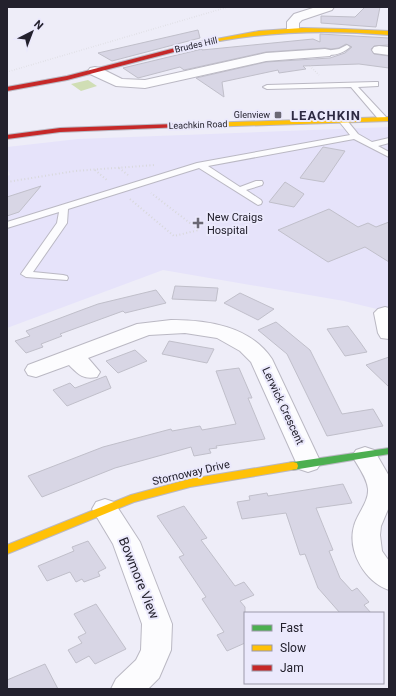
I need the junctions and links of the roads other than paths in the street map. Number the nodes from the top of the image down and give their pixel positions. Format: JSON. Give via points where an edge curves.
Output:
{"nodes":[{"id":1,"x":328,"y":7,"type":"edge"},
{"id":2,"x":293,"y":28,"type":"junction"},
{"id":3,"x":389,"y":33,"type":"edge"},
{"id":4,"x":346,"y":47,"type":"dead end"},
{"id":5,"x":325,"y":53,"type":"joint"},
{"id":6,"x":95,"y":71,"type":"junction"},
{"id":7,"x":375,"y":84,"type":"dead end"},
{"id":8,"x":353,"y":85,"type":"junction"},
{"id":9,"x":267,"y":87,"type":"dead end"},
{"id":10,"x":7,"y":89,"type":"edge"},
{"id":11,"x":386,"y":119,"type":"edge"},
{"id":12,"x":342,"y":120,"type":"junction"},
{"id":13,"x":355,"y":136,"type":"junction"},
{"id":14,"x":7,"y":137,"type":"edge"},
{"id":15,"x":389,"y":140,"type":"edge"},
{"id":16,"x":371,"y":146,"type":"junction"},
{"id":17,"x":389,"y":155,"type":"edge"},
{"id":18,"x":200,"y":165,"type":"junction"},
{"id":19,"x":259,"y":184,"type":"dead end"},
{"id":20,"x":239,"y":190,"type":"junction"},
{"id":21,"x":258,"y":202,"type":"dead end"},
{"id":22,"x":64,"y":208,"type":"junction"},
{"id":23,"x":7,"y":225,"type":"edge"},
{"id":24,"x":63,"y":278,"type":"dead end"},
{"id":25,"x":72,"y":356,"type":"junction"},
{"id":26,"x":36,"y":370,"type":"dead end"},
{"id":27,"x":88,"y":372,"type":"dead end"},
{"id":28,"x":377,"y":453,"type":"edge"},
{"id":29,"x":308,"y":463,"type":"junction"},
{"id":30,"x":385,"y":500,"type":"edge"},
{"id":31,"x":106,"y":509,"type":"junction"},
{"id":32,"x":7,"y":550,"type":"edge"},
{"id":33,"x":389,"y":579,"type":"edge"},
{"id":34,"x":127,"y":689,"type":"edge"}],
"edges":[{"from":1,"to":2,"type":"street","via":[[298,17],[293,22]]},
{"from":2,"to":3,"type":"street","name":"Brudes Hill"},
{"from":2,"to":6,"type":"street","name":"Brudes Hill","via":[[234,37]]},
{"from":4,"to":5,"type":"lane","via":[[341,51]]},
{"from":5,"to":6,"type":"street","via":[[302,57],[266,57],[145,84],[121,83]]},
{"from":6,"to":10,"type":"street","name":"Brudes Hill"},
{"from":7,"to":8,"type":"lane"},
{"from":8,"to":9,"type":"lane"},
{"from":8,"to":11,"type":"lane"},
{"from":11,"to":12,"type":"street","name":"Leachkin Road"},
{"from":12,"to":13,"type":"lane"},
{"from":12,"to":14,"type":"street","name":"Leachkin Road","via":[[101,128]]},
{"from":13,"to":16,"type":"lane"},
{"from":13,"to":18,"type":"lane"},
{"from":15,"to":16,"type":"lane"},
{"from":16,"to":17,"type":"lane"},
{"from":18,"to":20,"type":"lane"},
{"from":18,"to":22,"type":"lane"},
{"from":19,"to":20,"type":"lane"},
{"from":20,"to":21,"type":"lane"},
{"from":22,"to":23,"type":"lane"},
{"from":22,"to":24,"type":"lane","via":[[62,223],[26,274]]},
{"from":25,"to":26,"type":"street","name":"Lerwick Crescent"},
{"from":25,"to":27,"type":"street"},
{"from":25,"to":29,"type":"street","name":"Lerwick Crescent","via":[[145,329],[164,326],[189,326],[232,337],[248,346],[261,359]]},
{"from":28,"to":29,"type":"street","name":"Stornoway Drive"},
{"from":28,"to":30,"type":"street"},
{"from":29,"to":31,"type":"street","name":"Stornoway Drive","via":[[190,483]]},
{"from":30,"to":33,"type":"street","via":[[365,530],[370,558],[378,570]]},
{"from":31,"to":32,"type":"street","name":"Stornoway Drive"},
{"from":31,"to":34,"type":"street","name":"Bowmore View","via":[[126,542],[157,624],[156,650],[148,669]]}]}
